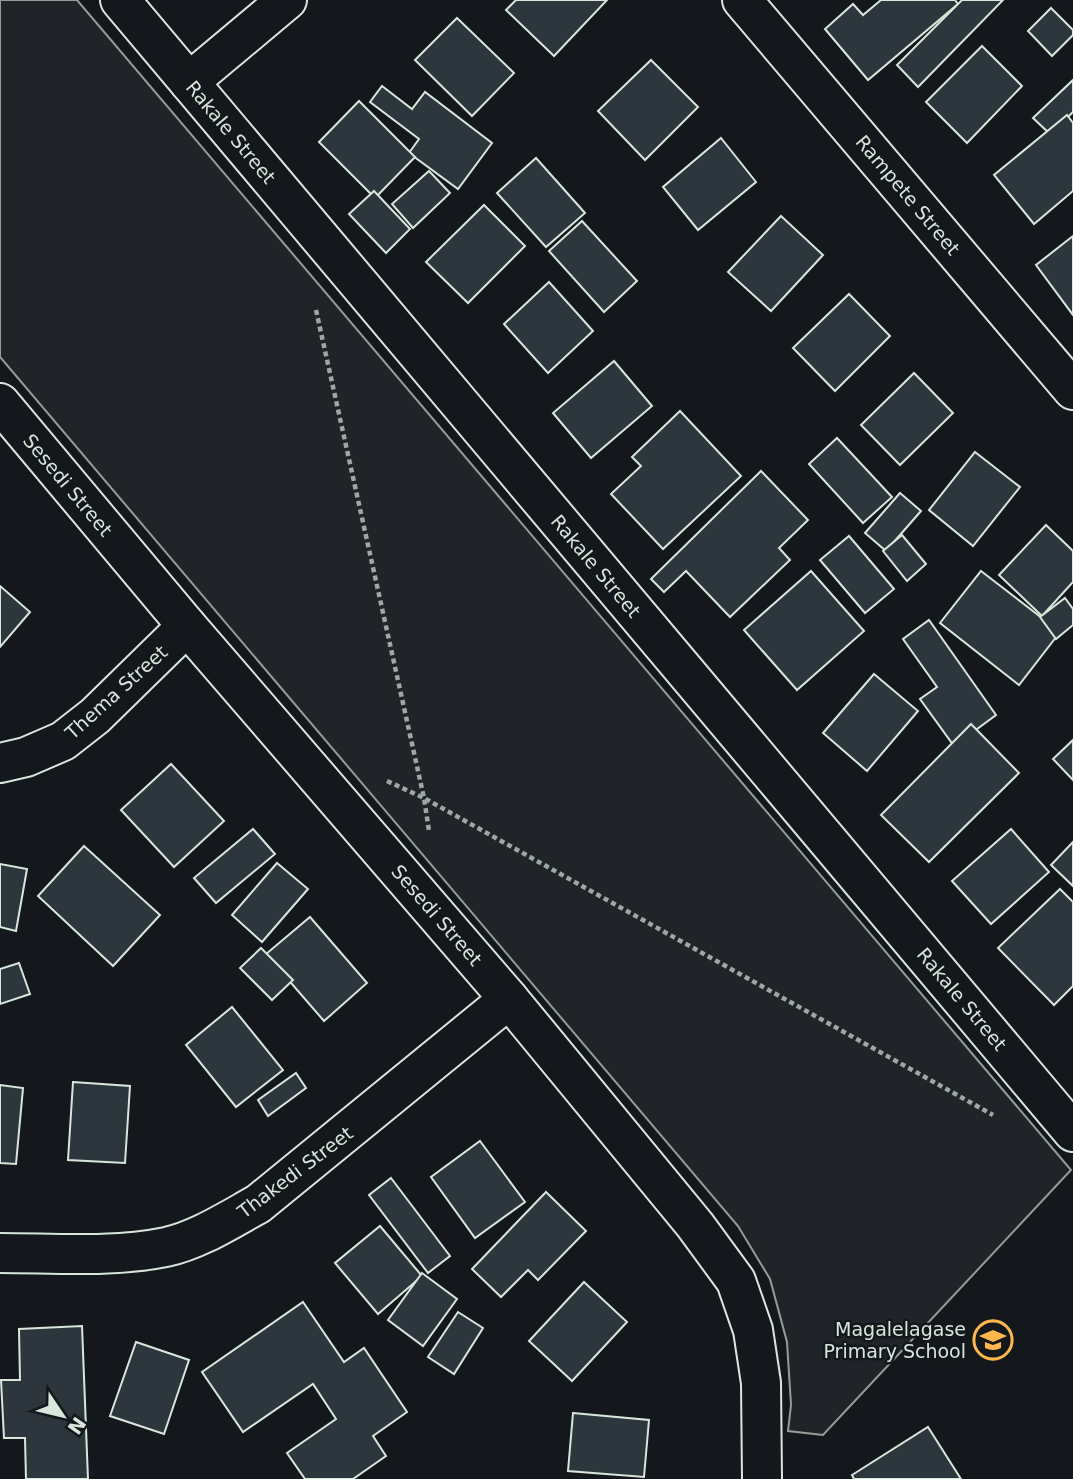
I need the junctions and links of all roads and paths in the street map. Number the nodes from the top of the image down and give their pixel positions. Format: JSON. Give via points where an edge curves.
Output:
{"nodes":[{"id":1,"x":120,"y":0,"type":"edge"},
{"id":2,"x":287,"y":0,"type":"edge"},
{"id":3,"x":743,"y":0,"type":"edge"},
{"id":4,"x":189,"y":82,"type":"junction"},
{"id":5,"x":314,"y":300,"type":"dead end"},
{"id":6,"x":1073,"y":390,"type":"edge"},
{"id":7,"x":0,"y":403,"type":"edge"},
{"id":8,"x":187,"y":626,"type":"junction"},
{"id":9,"x":0,"y":763,"type":"edge"},
{"id":10,"x":375,"y":776,"type":"dead end"},
{"id":11,"x":424,"y":798,"type":"junction"},
{"id":12,"x":430,"y":839,"type":"dead end"},
{"id":13,"x":509,"y":999,"type":"junction"},
{"id":14,"x":1001,"y":1119,"type":"dead end"},
{"id":15,"x":1073,"y":1132,"type":"edge"},
{"id":16,"x":0,"y":1253,"type":"edge"},
{"id":17,"x":762,"y":1479,"type":"edge"}],
"edges":[{"from":1,"to":4,"type":"street","name":"Rakale Street"},
{"from":2,"to":4,"type":"street"},
{"from":3,"to":6,"type":"street","name":"Rampete Street"},
{"from":4,"to":15,"type":"street","name":"Rakale Street"},
{"from":5,"to":11,"type":"path"},
{"from":7,"to":8,"type":"street","name":"Sesedi Street"},
{"from":8,"to":9,"type":"street","name":"Thema Street","via":[[63,741]]},
{"from":8,"to":13,"type":"street","name":"Sesedi Street"},
{"from":10,"to":11,"type":"path"},
{"from":11,"to":12,"type":"path"},
{"from":11,"to":14,"type":"path"},
{"from":13,"to":16,"type":"street","name":"Thakedi Street","via":[[258,1205],[219,1226],[167,1247],[115,1253]]},
{"from":13,"to":17,"type":"street","name":"Sesedi Street","via":[[736,1281],[753,1330],[761,1383]]}]}
